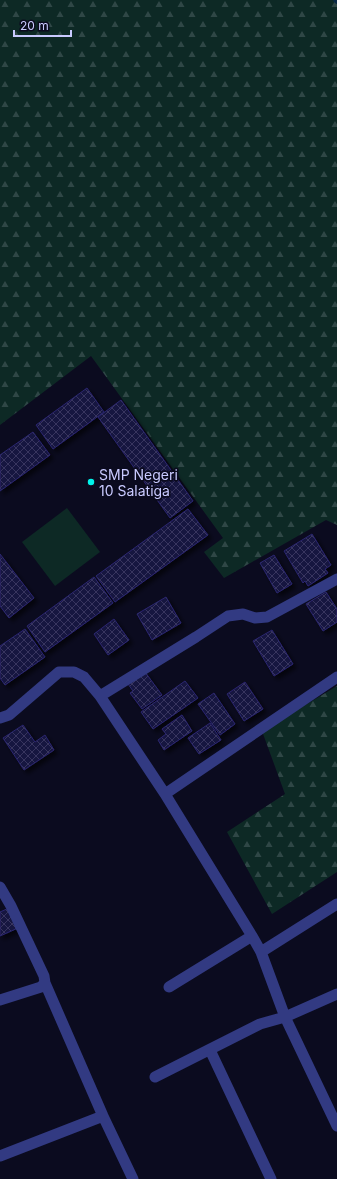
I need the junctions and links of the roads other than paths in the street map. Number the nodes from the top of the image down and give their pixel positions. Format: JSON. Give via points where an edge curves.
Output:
{"nodes":[{"id":1,"x":337,"y":579,"type":"edge"},
{"id":2,"x":337,"y":677,"type":"edge"},
{"id":3,"x":100,"y":696,"type":"junction"},
{"id":4,"x":0,"y":718,"type":"edge"},
{"id":5,"x":165,"y":794,"type":"junction"},
{"id":6,"x":0,"y":886,"type":"edge"},
{"id":7,"x":337,"y":904,"type":"edge"},
{"id":8,"x":252,"y":936,"type":"junction"},
{"id":9,"x":261,"y":952,"type":"junction"},
{"id":10,"x":45,"y":983,"type":"junction"},
{"id":11,"x":169,"y":988,"type":"dead end"},
{"id":12,"x":337,"y":994,"type":"edge"},
{"id":13,"x":0,"y":1000,"type":"edge"},
{"id":14,"x":285,"y":1017,"type":"junction"},
{"id":15,"x":210,"y":1050,"type":"junction"},
{"id":16,"x":155,"y":1077,"type":"dead end"},
{"id":17,"x":104,"y":1116,"type":"junction"},
{"id":18,"x":337,"y":1126,"type":"edge"},
{"id":19,"x":0,"y":1156,"type":"edge"},
{"id":20,"x":133,"y":1179,"type":"edge"},
{"id":21,"x":271,"y":1179,"type":"edge"}],
"edges":[{"from":1,"to":3,"type":"street","via":[[267,617],[256,618],[244,614],[228,616]]},
{"from":2,"to":5,"type":"street"},
{"from":3,"to":4,"type":"street","via":[[84,677],[74,672],[59,672],[8,715]]},
{"from":3,"to":5,"type":"street"},
{"from":5,"to":8,"type":"street"},
{"from":6,"to":10,"type":"street","via":[[44,976]]},
{"from":7,"to":9,"type":"street"},
{"from":8,"to":9,"type":"street"},
{"from":8,"to":11,"type":"street"},
{"from":9,"to":14,"type":"street"},
{"from":10,"to":13,"type":"street","via":[[41,987]]},
{"from":10,"to":17,"type":"street"},
{"from":12,"to":14,"type":"street"},
{"from":14,"to":15,"type":"street","via":[[260,1024]]},
{"from":14,"to":18,"type":"street"},
{"from":15,"to":16,"type":"street"},
{"from":15,"to":21,"type":"street"},
{"from":17,"to":19,"type":"street"},
{"from":17,"to":20,"type":"street"}]}
